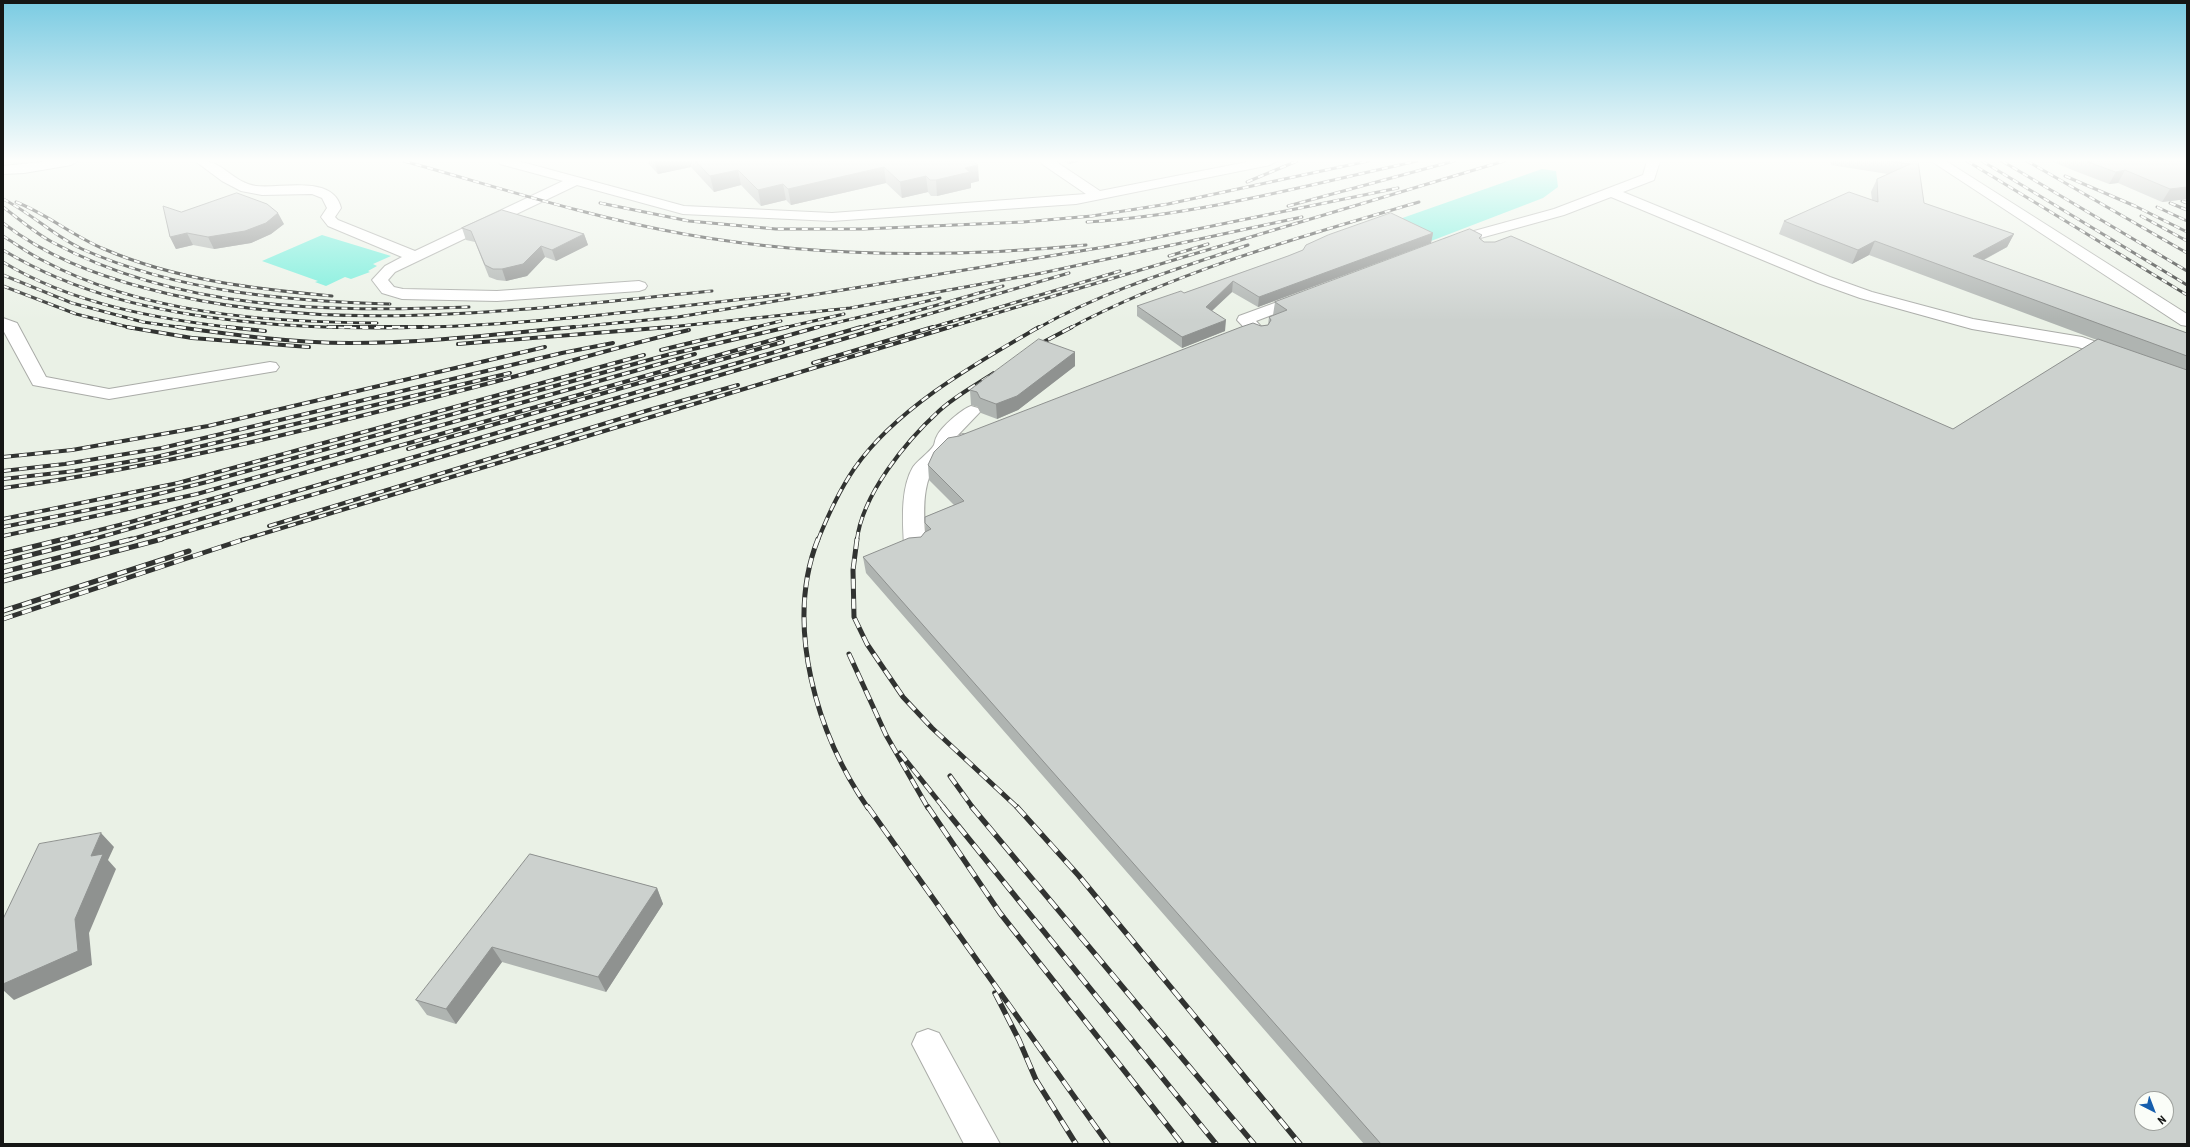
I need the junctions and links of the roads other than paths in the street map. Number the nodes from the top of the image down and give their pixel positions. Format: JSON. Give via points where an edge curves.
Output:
{"nodes":[{"id":1,"x":330,"y":215,"type":"edge"},
{"id":2,"x":504,"y":215,"type":"edge"},
{"id":3,"x":779,"y":215,"type":"edge"},
{"id":4,"x":867,"y":215,"type":"edge"},
{"id":5,"x":1549,"y":215,"type":"edge"},
{"id":6,"x":1556,"y":215,"type":"edge"},
{"id":7,"x":1666,"y":215,"type":"edge"},
{"id":8,"x":2022,"y":215,"type":"edge"},
{"id":9,"x":1507,"y":241,"type":"edge"},
{"id":10,"x":1439,"y":246,"type":"edge"},
{"id":11,"x":415,"y":257,"type":"junction"},
{"id":12,"x":639,"y":286,"type":"dead end"},
{"id":13,"x":1312,"y":294,"type":"edge"},
{"id":14,"x":2187,"y":320,"type":"edge"},
{"id":15,"x":3,"y":323,"type":"edge"},
{"id":16,"x":1251,"y":332,"type":"edge"},
{"id":17,"x":2130,"y":360,"type":"edge"},
{"id":18,"x":270,"y":367,"type":"dead end"},
{"id":19,"x":971,"y":412,"type":"dead end"},
{"id":20,"x":979,"y":434,"type":"edge"},
{"id":21,"x":942,"y":448,"type":"junction"},
{"id":22,"x":915,"y":546,"type":"edge"},
{"id":23,"x":928,"y":1044,"type":"dead end"},
{"id":24,"x":983,"y":1144,"type":"edge"}],
"edges":[{"from":1,"to":11,"type":"lane","via":[[328,217],[334,223]]},
{"from":2,"to":11,"type":"lane"},
{"from":3,"to":4,"type":"lane","via":[[832,217]]},
{"from":5,"to":10,"type":"lane"},
{"from":6,"to":9,"type":"lane","via":[[1536,229]]},
{"from":7,"to":17,"type":"lane","via":[[1866,295],[1972,324],[2082,342]]},
{"from":8,"to":14,"type":"lane"},
{"from":11,"to":12,"type":"lane","via":[[390,269],[380,280],[388,290],[402,294],[497,296]]},
{"from":13,"to":16,"type":"lane","via":[[1245,320]]},
{"from":15,"to":18,"type":"lane","via":[[11,327],[39,381],[109,394]]},
{"from":19,"to":21,"type":"lane","via":[[946,436]]},
{"from":20,"to":21,"type":"lane"},
{"from":21,"to":22,"type":"lane","via":[[920,473],[913,519]]},
{"from":23,"to":24,"type":"lane"}]}
